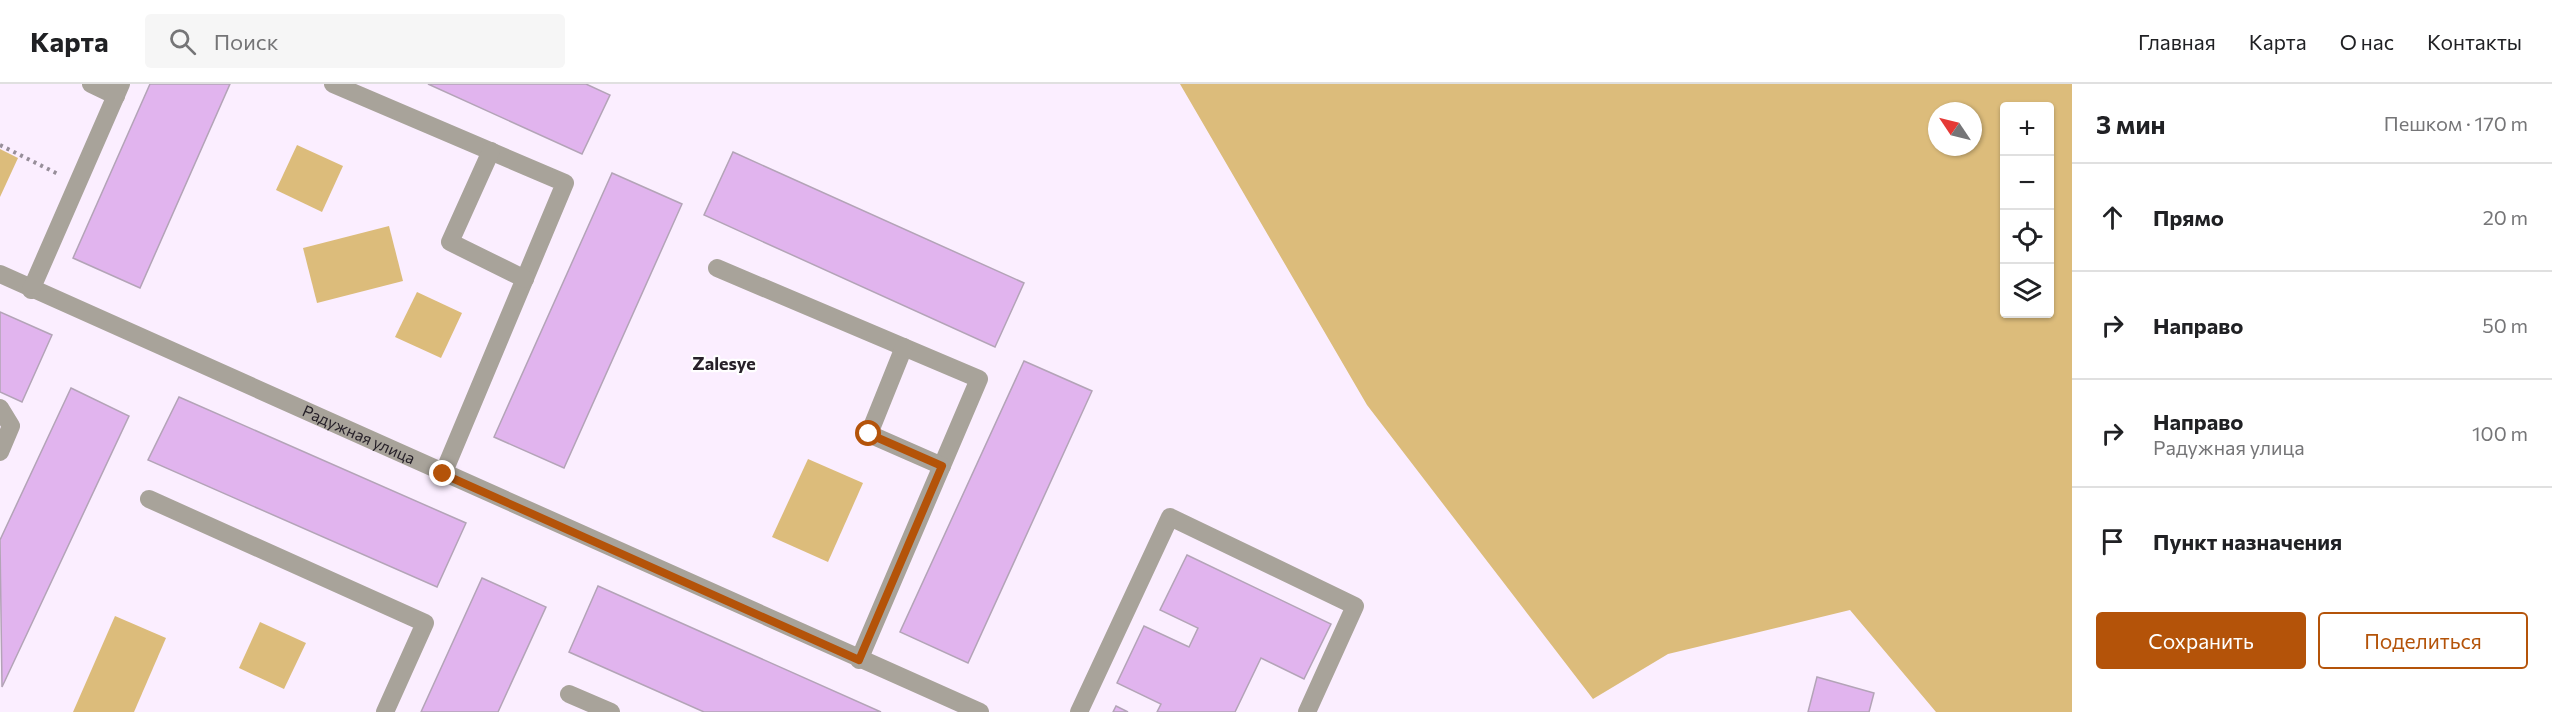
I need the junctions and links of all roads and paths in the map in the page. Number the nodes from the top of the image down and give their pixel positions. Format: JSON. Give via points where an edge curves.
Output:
{"nodes":[{"id":1,"x":91,"y":84,"type":"edge"},
{"id":2,"x":333,"y":84,"type":"edge"},
{"id":3,"x":118,"y":90,"type":"edge"},
{"id":4,"x":0,"y":145,"type":"edge"},
{"id":5,"x":491,"y":151,"type":"junction"},
{"id":6,"x":77,"y":183,"type":"junction"},
{"id":7,"x":717,"y":268,"type":"dead end"},
{"id":8,"x":0,"y":274,"type":"edge"},
{"id":9,"x":525,"y":279,"type":"junction"},
{"id":10,"x":31,"y":290,"type":"junction"},
{"id":11,"x":904,"y":348,"type":"junction"},
{"id":12,"x":0,"y":408,"type":"edge"},
{"id":13,"x":0,"y":452,"type":"edge"},
{"id":14,"x":942,"y":466,"type":"junction"},
{"id":15,"x":443,"y":474,"type":"junction"},
{"id":16,"x":149,"y":499,"type":"dead end"},
{"id":17,"x":859,"y":660,"type":"junction"},
{"id":18,"x":570,"y":694,"type":"dead end"},
{"id":19,"x":385,"y":712,"type":"edge"},
{"id":20,"x":611,"y":712,"type":"edge"},
{"id":21,"x":980,"y":712,"type":"edge"},
{"id":22,"x":1079,"y":712,"type":"edge"},
{"id":23,"x":1307,"y":712,"type":"edge"}],
"edges":[{"from":1,"to":3,"type":"street"},
{"from":2,"to":5,"type":"street"},
{"from":3,"to":6,"type":"street"},
{"from":4,"to":6,"type":"path"},
{"from":5,"to":9,"type":"street","via":[[450,242]]},
{"from":5,"to":9,"type":"street","via":[[565,183]]},
{"from":6,"to":10,"type":"street"},
{"from":7,"to":11,"type":"street"},
{"from":8,"to":10,"type":"street","name":"Радужная улица"},
{"from":9,"to":15,"type":"street"},
{"from":10,"to":15,"type":"street","name":"Радужная улица"},
{"from":11,"to":14,"type":"street","via":[[869,434]]},
{"from":11,"to":14,"type":"street","via":[[979,379]]},
{"from":12,"to":13,"type":"street","via":[[11,426]]},
{"from":14,"to":17,"type":"street"},
{"from":15,"to":17,"type":"street","name":"Радужная улица"},
{"from":16,"to":19,"type":"street","via":[[425,623]]},
{"from":17,"to":21,"type":"street","name":"Радужная улица"},
{"from":18,"to":20,"type":"street"},
{"from":22,"to":23,"type":"street","via":[[1170,518],[1355,606]]}]}
